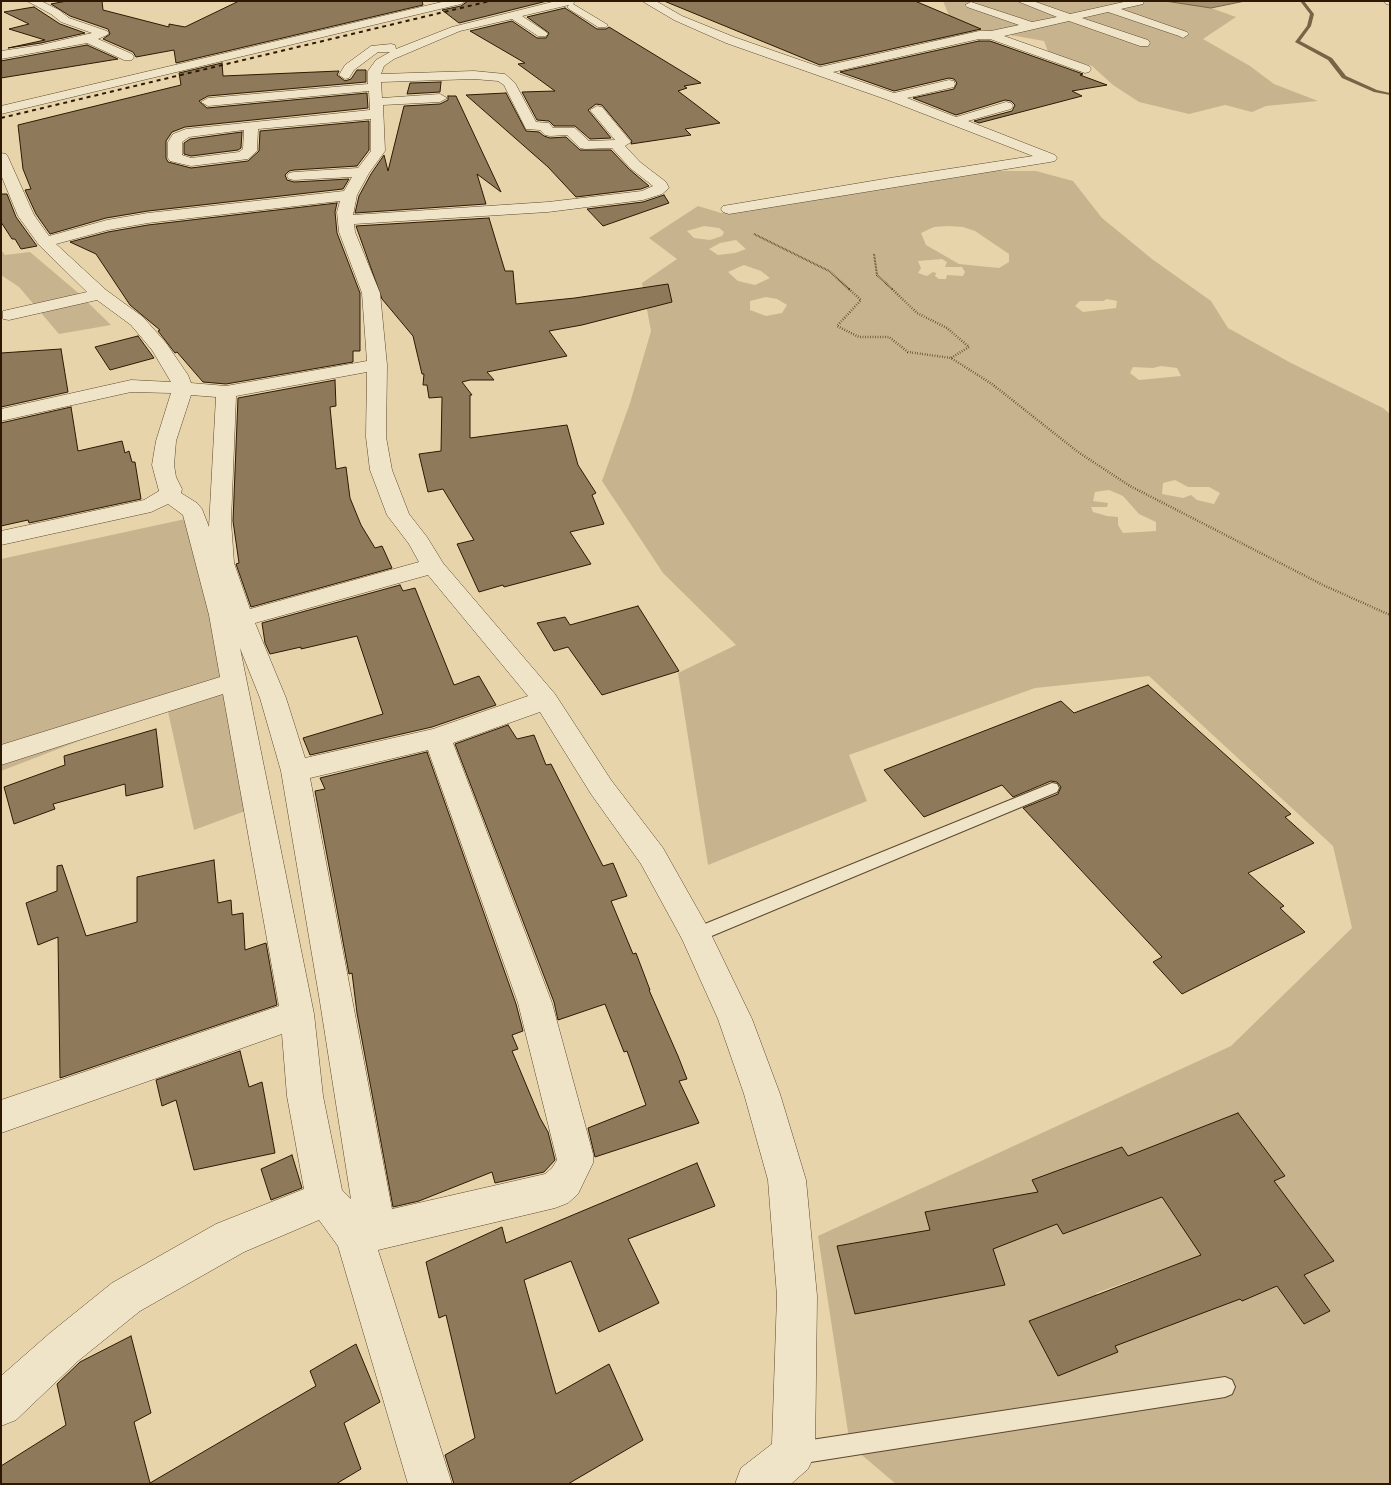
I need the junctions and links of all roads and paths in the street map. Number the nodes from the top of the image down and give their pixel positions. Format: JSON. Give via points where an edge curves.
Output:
{"nodes":[{"id":1,"x":461,"y":1,"type":"edge"},
{"id":2,"x":647,"y":1,"type":"edge"},
{"id":3,"x":1022,"y":1,"type":"edge"},
{"id":4,"x":1083,"y":1,"type":"edge"},
{"id":5,"x":38,"y":2,"type":"edge"},
{"id":6,"x":1139,"y":2,"type":"edge"},
{"id":7,"x":577,"y":4,"type":"edge"},
{"id":8,"x":971,"y":5,"type":"dead end"},
{"id":9,"x":1107,"y":9,"type":"junction"},
{"id":10,"x":510,"y":17,"type":"junction"},
{"id":11,"x":1071,"y":17,"type":"junction"},
{"id":12,"x":602,"y":25,"type":"dead end"},
{"id":13,"x":1032,"y":26,"type":"junction"},
{"id":14,"x":456,"y":28,"type":"junction"},
{"id":15,"x":1196,"y":31,"type":"dead end"},
{"id":16,"x":542,"y":34,"type":"dead end"},
{"id":17,"x":1183,"y":34,"type":"junction"},
{"id":18,"x":991,"y":35,"type":"junction"},
{"id":19,"x":88,"y":38,"type":"junction"},
{"id":20,"x":473,"y":40,"type":"dead end"},
{"id":21,"x":1144,"y":42,"type":"junction"},
{"id":22,"x":407,"y":48,"type":"junction"},
{"id":23,"x":1116,"y":49,"type":"dead end"},
{"id":24,"x":1,"y":55,"type":"edge"},
{"id":25,"x":128,"y":58,"type":"dead end"},
{"id":26,"x":1085,"y":69,"type":"dead end"},
{"id":27,"x":821,"y":71,"type":"junction"},
{"id":28,"x":345,"y":75,"type":"dead end"},
{"id":29,"x":949,"y":84,"type":"dead end"},
{"id":30,"x":375,"y":95,"type":"junction"},
{"id":31,"x":893,"y":97,"type":"junction"},
{"id":32,"x":440,"y":98,"type":"dead end"},
{"id":33,"x":208,"y":102,"type":"dead end"},
{"id":34,"x":1006,"y":106,"type":"dead end"},
{"id":35,"x":1,"y":110,"type":"edge"},
{"id":36,"x":597,"y":110,"type":"dead end"},
{"id":37,"x":955,"y":121,"type":"junction"},
{"id":38,"x":251,"y":125,"type":"junction"},
{"id":39,"x":616,"y":144,"type":"junction"},
{"id":40,"x":1,"y":157,"type":"edge"},
{"id":41,"x":362,"y":172,"type":"junction"},
{"id":42,"x":294,"y":176,"type":"dead end"},
{"id":43,"x":349,"y":195,"type":"junction"},
{"id":44,"x":729,"y":209,"type":"dead end"},
{"id":45,"x":346,"y":220,"type":"junction"},
{"id":46,"x":754,"y":234,"type":"dead end"},
{"id":47,"x":45,"y":242,"type":"junction"},
{"id":48,"x":874,"y":254,"type":"dead end"},
{"id":49,"x":100,"y":294,"type":"junction"},
{"id":50,"x":9,"y":315,"type":"dead end"},
{"id":51,"x":951,"y":358,"type":"junction"},
{"id":52,"x":377,"y":365,"type":"junction"},
{"id":53,"x":183,"y":388,"type":"junction"},
{"id":54,"x":226,"y":392,"type":"junction"},
{"id":55,"x":1,"y":415,"type":"edge"},
{"id":56,"x":169,"y":495,"type":"junction"},
{"id":57,"x":1,"y":538,"type":"edge"},
{"id":58,"x":433,"y":566,"type":"junction"},
{"id":59,"x":1390,"y":615,"type":"edge"},
{"id":60,"x":241,"y":619,"type":"junction"},
{"id":61,"x":233,"y":682,"type":"junction"},
{"id":62,"x":546,"y":700,"type":"junction"},
{"id":63,"x":437,"y":738,"type":"junction"},
{"id":64,"x":1,"y":755,"type":"edge"},
{"id":65,"x":295,"y":771,"type":"junction"},
{"id":66,"x":1052,"y":788,"type":"dead end"},
{"id":67,"x":696,"y":935,"type":"junction"},
{"id":68,"x":297,"y":1014,"type":"junction"},
{"id":69,"x":1,"y":1118,"type":"edge"},
{"id":70,"x":325,"y":1199,"type":"junction"},
{"id":71,"x":367,"y":1234,"type":"junction"},
{"id":72,"x":1225,"y":1387,"type":"dead end"},
{"id":73,"x":1,"y":1404,"type":"edge"},
{"id":74,"x":793,"y":1454,"type":"junction"},
{"id":75,"x":430,"y":1484,"type":"edge"},
{"id":76,"x":757,"y":1484,"type":"edge"}],
"edges":[{"from":1,"to":35,"type":"street"},
{"from":2,"to":27,"type":"street","via":[[730,40]]},
{"from":3,"to":11,"type":"street"},
{"from":4,"to":9,"type":"street"},
{"from":5,"to":19,"type":"street","via":[[65,20],[102,33]]},
{"from":6,"to":9,"type":"street"},
{"from":7,"to":10,"type":"street"},
{"from":7,"to":12,"type":"street"},
{"from":8,"to":13,"type":"street"},
{"from":9,"to":11,"type":"street"},
{"from":9,"to":17,"type":"street"},
{"from":10,"to":14,"type":"street"},
{"from":10,"to":16,"type":"street"},
{"from":11,"to":13,"type":"street"},
{"from":11,"to":21,"type":"street"},
{"from":13,"to":18,"type":"street"},
{"from":14,"to":20,"type":"street"},
{"from":14,"to":22,"type":"street"},
{"from":15,"to":17,"type":"street"},
{"from":17,"to":21,"type":"street"},
{"from":18,"to":26,"type":"street"},
{"from":18,"to":27,"type":"street"},
{"from":19,"to":24,"type":"street"},
{"from":19,"to":25,"type":"street"},
{"from":21,"to":23,"type":"street"},
{"from":22,"to":28,"type":"street","via":[[375,49],[349,68]]},
{"from":22,"to":30,"type":"street","via":[[384,59],[374,71]]},
{"from":27,"to":31,"type":"street"},
{"from":29,"to":31,"type":"street"},
{"from":30,"to":32,"type":"street"},
{"from":30,"to":33,"type":"street"},
{"from":30,"to":38,"type":"street"},
{"from":30,"to":39,"type":"street","via":[[474,75],[501,77],[509,83],[531,126],[544,126],[550,132],[570,131],[585,145]]},
{"from":30,"to":41,"type":"street","via":[[378,150]]},
{"from":31,"to":37,"type":"street"},
{"from":34,"to":37,"type":"street"},
{"from":36,"to":39,"type":"street","via":[[624,141]]},
{"from":37,"to":44,"type":"street","via":[[1050,158]]},
{"from":38,"to":38,"type":"street","via":[[182,134],[175,142],[175,158],[190,162],[244,156],[250,151]]},
{"from":39,"to":45,"type":"street","via":[[661,188],[643,195],[548,207]]},
{"from":40,"to":47,"type":"street","via":[[18,217]]},
{"from":41,"to":42,"type":"street"},
{"from":41,"to":43,"type":"street"},
{"from":43,"to":45,"type":"street"},
{"from":43,"to":47,"type":"street","via":[[107,225]]},
{"from":45,"to":52,"type":"street","via":[[347,232],[371,293]]},
{"from":46,"to":51,"type":"path","via":[[829,271],[861,300],[837,326],[859,337],[889,337],[908,352]]},
{"from":47,"to":49,"type":"street"},
{"from":48,"to":51,"type":"path","via":[[877,275],[917,313],[947,328],[968,347]]},
{"from":49,"to":50,"type":"street"},
{"from":49,"to":53,"type":"street","via":[[137,321],[159,347]]},
{"from":51,"to":59,"type":"path","via":[[992,384],[1078,452],[1130,486],[1323,585]]},
{"from":52,"to":54,"type":"street"},
{"from":52,"to":58,"type":"street","via":[[376,437],[381,470],[398,515]]},
{"from":53,"to":54,"type":"street"},
{"from":53,"to":55,"type":"street","via":[[131,386]]},
{"from":53,"to":56,"type":"street","via":[[166,441],[163,465],[171,489]]},
{"from":54,"to":60,"type":"street","via":[[220,521],[222,563]]},
{"from":56,"to":57,"type":"street","via":[[151,505]]},
{"from":56,"to":61,"type":"street","via":[[194,514],[221,615]]},
{"from":58,"to":60,"type":"street"},
{"from":58,"to":62,"type":"street"},
{"from":60,"to":65,"type":"street","via":[[273,698]]},
{"from":61,"to":64,"type":"street"},
{"from":61,"to":68,"type":"street"},
{"from":62,"to":63,"type":"street"},
{"from":62,"to":67,"type":"street","via":[[601,787],[652,856]]},
{"from":63,"to":65,"type":"street"},
{"from":63,"to":71,"type":"street","via":[[536,1003],[575,1163],[565,1181],[555,1190]]},
{"from":65,"to":71,"type":"street","via":[[369,1197]]},
{"from":66,"to":67,"type":"lane"},
{"from":67,"to":74,"type":"street","via":[[735,1019],[762,1094],[787,1180],[797,1296]]},
{"from":68,"to":69,"type":"street"},
{"from":68,"to":70,"type":"street","via":[[305,1096]]},
{"from":70,"to":71,"type":"street","via":[[339,1214]]},
{"from":70,"to":73,"type":"street","via":[[230,1238],[126,1297]]},
{"from":71,"to":75,"type":"street"},
{"from":72,"to":74,"type":"lane"},
{"from":74,"to":76,"type":"street"}]}
